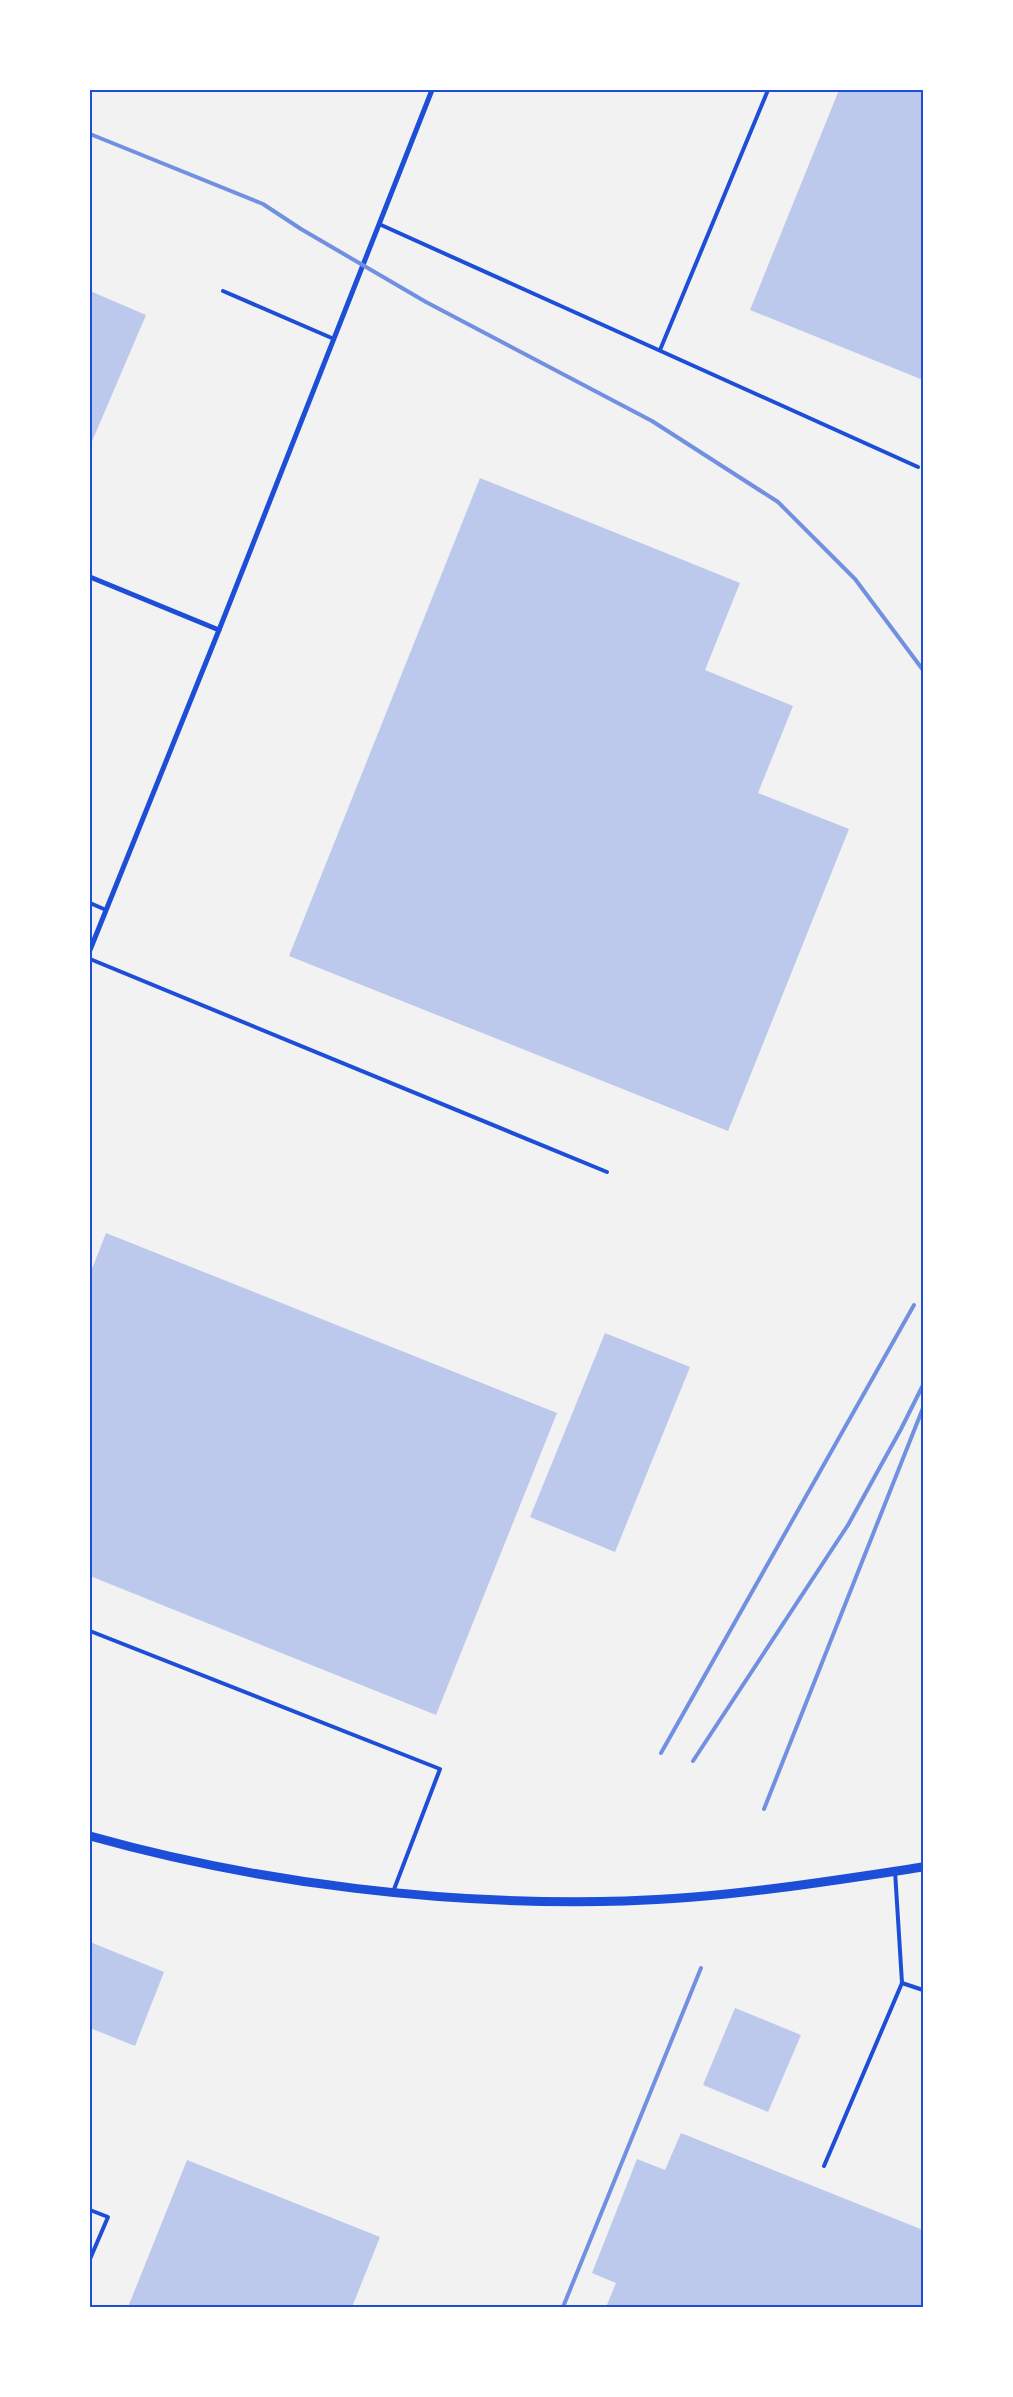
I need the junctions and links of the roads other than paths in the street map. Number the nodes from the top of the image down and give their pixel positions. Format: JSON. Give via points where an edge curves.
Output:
{"nodes":[{"id":1,"x":432,"y":90,"type":"edge"},
{"id":2,"x":768,"y":90,"type":"edge"},
{"id":3,"x":379,"y":224,"type":"junction"},
{"id":4,"x":223,"y":291,"type":"dead end"},
{"id":5,"x":334,"y":339,"type":"junction"},
{"id":6,"x":660,"y":350,"type":"junction"},
{"id":7,"x":918,"y":466,"type":"dead end"},
{"id":8,"x":90,"y":578,"type":"edge"},
{"id":9,"x":219,"y":630,"type":"junction"},
{"id":10,"x":90,"y":903,"type":"edge"},
{"id":11,"x":106,"y":910,"type":"junction"},
{"id":12,"x":90,"y":950,"type":"edge"},
{"id":13,"x":90,"y":959,"type":"edge"},
{"id":14,"x":608,"y":1172,"type":"dead end"},
{"id":15,"x":90,"y":1631,"type":"edge"},
{"id":16,"x":90,"y":1836,"type":"edge"},
{"id":17,"x":923,"y":1867,"type":"edge"},
{"id":18,"x":895,"y":1871,"type":"junction"},
{"id":19,"x":393,"y":1892,"type":"junction"},
{"id":20,"x":902,"y":1983,"type":"junction"},
{"id":21,"x":923,"y":1990,"type":"edge"},
{"id":22,"x":824,"y":2166,"type":"dead end"},
{"id":23,"x":90,"y":2210,"type":"edge"},
{"id":24,"x":90,"y":2259,"type":"edge"}],
"edges":[{"from":1,"to":3,"type":"street"},
{"from":2,"to":6,"type":"lane"},
{"from":3,"to":5,"type":"street"},
{"from":3,"to":6,"type":"lane"},
{"from":4,"to":5,"type":"lane"},
{"from":5,"to":9,"type":"street"},
{"from":6,"to":7,"type":"lane"},
{"from":8,"to":9,"type":"street"},
{"from":9,"to":11,"type":"street"},
{"from":10,"to":11,"type":"lane"},
{"from":11,"to":12,"type":"street"},
{"from":13,"to":14,"type":"lane"},
{"from":15,"to":19,"type":"lane","via":[[440,1768]]},
{"from":16,"to":19,"type":"street","via":[[146,1851],[292,1880]]},
{"from":17,"to":18,"type":"street"},
{"from":18,"to":19,"type":"street","via":[[776,1889],[625,1901],[494,1899]]},
{"from":18,"to":20,"type":"lane"},
{"from":20,"to":21,"type":"lane"},
{"from":20,"to":22,"type":"lane"},
{"from":23,"to":24,"type":"lane","via":[[108,2217]]}]}
